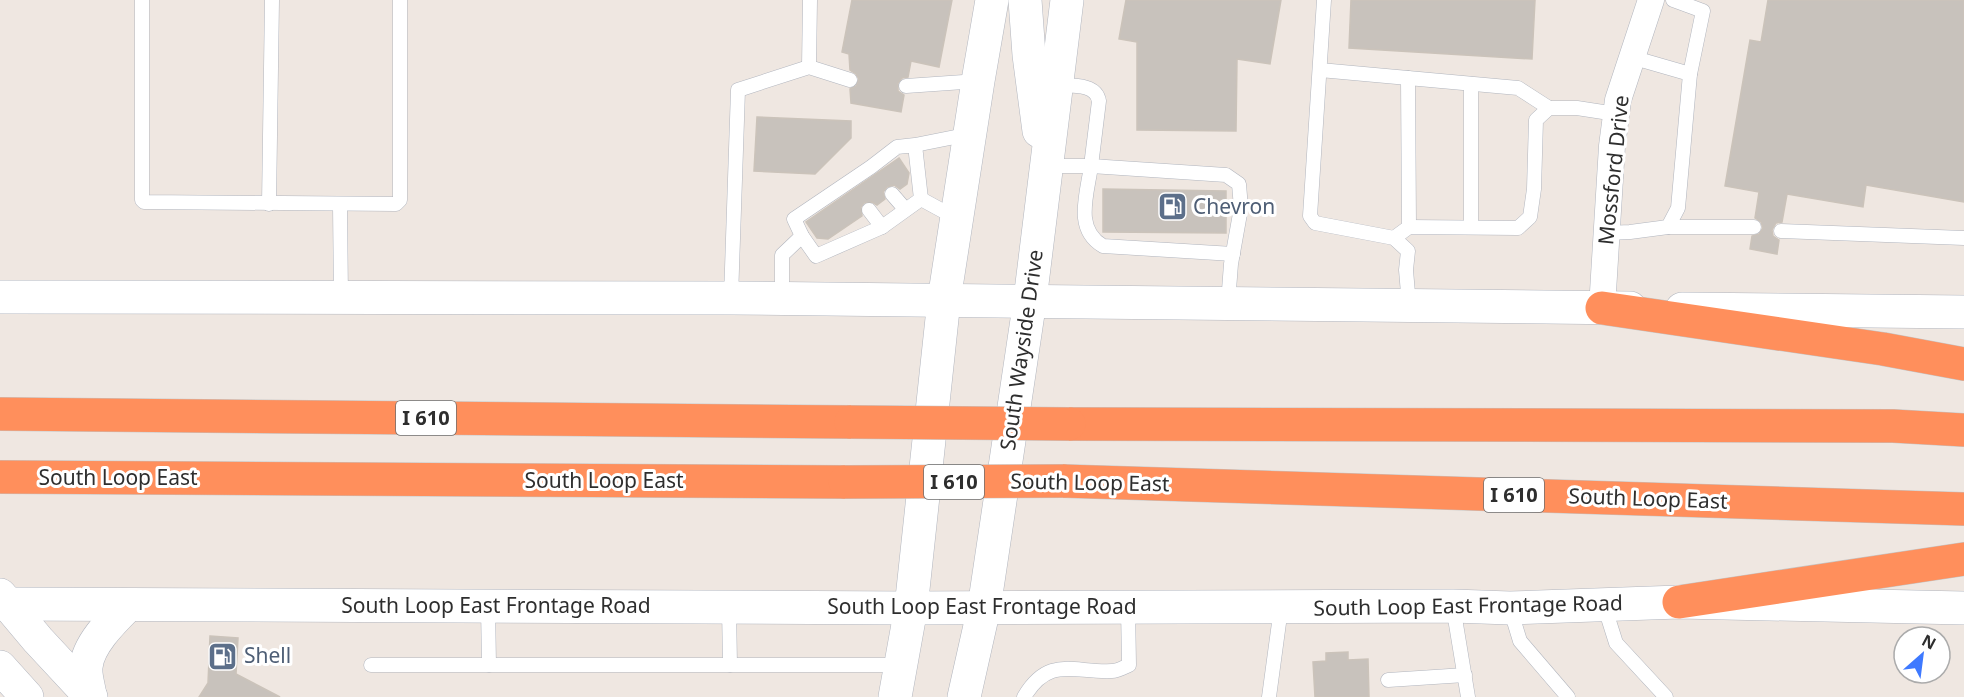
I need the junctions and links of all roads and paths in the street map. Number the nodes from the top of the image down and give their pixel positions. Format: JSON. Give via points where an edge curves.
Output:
{"nodes":[{"id":1,"x":142,"y":0,"type":"edge"},
{"id":2,"x":272,"y":0,"type":"edge"},
{"id":3,"x":400,"y":0,"type":"edge"},
{"id":4,"x":810,"y":0,"type":"edge"},
{"id":5,"x":992,"y":0,"type":"edge"},
{"id":6,"x":1025,"y":0,"type":"edge"},
{"id":7,"x":1066,"y":0,"type":"edge"},
{"id":8,"x":1324,"y":0,"type":"edge"},
{"id":9,"x":1652,"y":0,"type":"edge"},
{"id":10,"x":1673,"y":0,"type":"edge"},
{"id":11,"x":1631,"y":57,"type":"junction"},
{"id":12,"x":810,"y":67,"type":"junction"},
{"id":13,"x":1320,"y":70,"type":"junction"},
{"id":14,"x":1690,"y":74,"type":"junction"},
{"id":15,"x":1407,"y":78,"type":"junction"},
{"id":16,"x":850,"y":80,"type":"dead end"},
{"id":17,"x":978,"y":81,"type":"junction"},
{"id":18,"x":1471,"y":84,"type":"junction"},
{"id":19,"x":1056,"y":85,"type":"junction"},
{"id":20,"x":906,"y":87,"type":"dead end"},
{"id":21,"x":1549,"y":108,"type":"junction"},
{"id":22,"x":1616,"y":114,"type":"junction"},
{"id":23,"x":970,"y":134,"type":"junction"},
{"id":24,"x":915,"y":145,"type":"junction"},
{"id":25,"x":1091,"y":166,"type":"junction"},
{"id":26,"x":1045,"y":172,"type":"junction"},
{"id":27,"x":892,"y":194,"type":"dead end"},
{"id":28,"x":921,"y":199,"type":"junction"},
{"id":29,"x":269,"y":204,"type":"junction"},
{"id":30,"x":340,"y":205,"type":"junction"},
{"id":31,"x":905,"y":209,"type":"junction"},
{"id":32,"x":869,"y":210,"type":"dead end"},
{"id":33,"x":957,"y":218,"type":"junction"},
{"id":34,"x":882,"y":226,"type":"junction"},
{"id":35,"x":1409,"y":227,"type":"junction"},
{"id":36,"x":1470,"y":227,"type":"junction"},
{"id":37,"x":1668,"y":227,"type":"junction"},
{"id":38,"x":1754,"y":227,"type":"dead end"},
{"id":39,"x":1780,"y":231,"type":"dead end"},
{"id":40,"x":1607,"y":232,"type":"junction"},
{"id":41,"x":802,"y":236,"type":"junction"},
{"id":42,"x":1394,"y":238,"type":"junction"},
{"id":43,"x":1964,"y":238,"type":"edge"},
{"id":44,"x":1233,"y":254,"type":"junction"},
{"id":45,"x":0,"y":297,"type":"edge"},
{"id":46,"x":341,"y":298,"type":"junction"},
{"id":47,"x":731,"y":298,"type":"junction"},
{"id":48,"x":782,"y":298,"type":"junction"},
{"id":49,"x":944,"y":300,"type":"junction"},
{"id":50,"x":1030,"y":300,"type":"junction"},
{"id":51,"x":1228,"y":303,"type":"junction"},
{"id":52,"x":1409,"y":305,"type":"junction"},
{"id":53,"x":1602,"y":308,"type":"junction"},
{"id":54,"x":1964,"y":312,"type":"edge"},
{"id":55,"x":1964,"y":364,"type":"edge"},
{"id":56,"x":0,"y":414,"type":"edge"},
{"id":57,"x":1964,"y":430,"type":"edge"},
{"id":58,"x":0,"y":477,"type":"edge"},
{"id":59,"x":1964,"y":509,"type":"edge"},
{"id":60,"x":1964,"y":559,"type":"edge"},
{"id":61,"x":3,"y":601,"type":"edge"},
{"id":62,"x":1679,"y":602,"type":"junction"},
{"id":63,"x":128,"y":605,"type":"junction"},
{"id":64,"x":1604,"y":605,"type":"junction"},
{"id":65,"x":488,"y":606,"type":"junction"},
{"id":66,"x":1453,"y":606,"type":"junction"},
{"id":67,"x":729,"y":607,"type":"junction"},
{"id":68,"x":1128,"y":607,"type":"junction"},
{"id":69,"x":911,"y":608,"type":"junction"},
{"id":70,"x":984,"y":608,"type":"junction"},
{"id":71,"x":1281,"y":608,"type":"junction"},
{"id":72,"x":1510,"y":608,"type":"junction"},
{"id":73,"x":1964,"y":608,"type":"edge"},
{"id":74,"x":371,"y":665,"type":"dead end"},
{"id":75,"x":489,"y":665,"type":"junction"},
{"id":76,"x":730,"y":665,"type":"junction"},
{"id":77,"x":899,"y":665,"type":"junction"},
{"id":78,"x":0,"y":667,"type":"edge"},
{"id":79,"x":1465,"y":675,"type":"junction"},
{"id":80,"x":1388,"y":680,"type":"dead end"},
{"id":81,"x":27,"y":697,"type":"edge"},
{"id":82,"x":90,"y":697,"type":"edge"},
{"id":83,"x":895,"y":697,"type":"edge"},
{"id":84,"x":964,"y":697,"type":"edge"},
{"id":85,"x":1024,"y":697,"type":"edge"},
{"id":86,"x":1269,"y":697,"type":"edge"},
{"id":87,"x":1468,"y":697,"type":"edge"},
{"id":88,"x":1568,"y":697,"type":"edge"},
{"id":89,"x":1666,"y":697,"type":"edge"}],
"edges":[{"from":1,"to":29,"type":"lane","via":[[142,200]]},
{"from":2,"to":29,"type":"lane"},
{"from":3,"to":30,"type":"lane","via":[[399,204]]},
{"from":4,"to":12,"type":"lane"},
{"from":5,"to":17,"type":"main road"},
{"from":6,"to":26,"type":"main road"},
{"from":7,"to":19,"type":"main road","name":"South Wayside Drive"},
{"from":8,"to":13,"type":"lane"},
{"from":9,"to":11,"type":"street","name":"Mossford Drive"},
{"from":10,"to":14,"type":"lane","via":[[1703,11]]},
{"from":11,"to":14,"type":"lane"},
{"from":11,"to":22,"type":"street","name":"Mossford Drive"},
{"from":12,"to":16,"type":"lane"},
{"from":12,"to":47,"type":"lane","via":[[738,90]]},
{"from":13,"to":15,"type":"lane"},
{"from":13,"to":42,"type":"lane","via":[[1310,216],[1315,223]]},
{"from":14,"to":37,"type":"lane","via":[[1678,208]]},
{"from":15,"to":18,"type":"lane"},
{"from":15,"to":35,"type":"lane"},
{"from":17,"to":20,"type":"lane"},
{"from":17,"to":23,"type":"main road"},
{"from":18,"to":21,"type":"lane","via":[[1518,88]]},
{"from":18,"to":36,"type":"lane"},
{"from":19,"to":25,"type":"lane","via":[[1085,88],[1098,94]]},
{"from":19,"to":26,"type":"main road","name":"South Wayside Drive"},
{"from":21,"to":22,"type":"lane"},
{"from":21,"to":36,"type":"lane","via":[[1536,120],[1530,217],[1518,228]]},
{"from":22,"to":40,"type":"street","name":"Mossford Drive"},
{"from":23,"to":24,"type":"lane"},
{"from":23,"to":33,"type":"main road"},
{"from":24,"to":28,"type":"lane"},
{"from":24,"to":41,"type":"lane","via":[[897,147],[874,170],[826,203],[794,219]]},
{"from":25,"to":26,"type":"lane"},
{"from":25,"to":44,"type":"lane","via":[[1084,218],[1093,240],[1103,246]]},
{"from":25,"to":44,"type":"lane","via":[[1226,175],[1234,179],[1239,184],[1241,208]]},
{"from":26,"to":50,"type":"main road","name":"South Wayside Drive"},
{"from":27,"to":31,"type":"lane"},
{"from":28,"to":31,"type":"lane"},
{"from":28,"to":33,"type":"lane"},
{"from":29,"to":30,"type":"lane"},
{"from":30,"to":46,"type":"lane"},
{"from":31,"to":34,"type":"lane"},
{"from":32,"to":34,"type":"lane"},
{"from":33,"to":49,"type":"main road"},
{"from":34,"to":41,"type":"lane","via":[[848,234],[816,256]]},
{"from":35,"to":36,"type":"lane"},
{"from":35,"to":42,"type":"lane"},
{"from":37,"to":38,"type":"lane"},
{"from":37,"to":40,"type":"lane"},
{"from":39,"to":43,"type":"lane"},
{"from":40,"to":53,"type":"street","name":"Mossford Drive"},
{"from":41,"to":48,"type":"lane","via":[[782,255]]},
{"from":42,"to":52,"type":"lane","via":[[1408,251]]},
{"from":44,"to":51,"type":"lane"},
{"from":45,"to":46,"type":"main road"},
{"from":46,"to":47,"type":"main road"},
{"from":47,"to":48,"type":"main road"},
{"from":48,"to":49,"type":"main road"},
{"from":49,"to":50,"type":"main road"},
{"from":49,"to":69,"type":"main road"},
{"from":50,"to":51,"type":"main road"},
{"from":50,"to":70,"type":"main road","name":"South Wayside Drive"},
{"from":51,"to":52,"type":"main road"},
{"from":52,"to":53,"type":"main road"},
{"from":53,"to":54,"type":"main road"},
{"from":53,"to":55,"type":"highway"},
{"from":56,"to":57,"type":"highway","number":"I 610","bridge":true,"via":[[1069,424],[1893,426]]},
{"from":58,"to":59,"type":"highway","name":"South Loop East","number":"I 610","bridge":true,"via":[[1063,481]]},
{"from":60,"to":62,"type":"highway"},
{"from":61,"to":63,"type":"main road","name":"South Loop East Frontage Road"},
{"from":61,"to":82,"type":"main road"},
{"from":62,"to":64,"type":"main road","name":"South Loop East Frontage Road"},
{"from":62,"to":73,"type":"main road","name":"South Loop East Frontage Road"},
{"from":63,"to":65,"type":"main road","name":"South Loop East Frontage Road"},
{"from":63,"to":82,"type":"main road","via":[[92,650],[86,667]]},
{"from":64,"to":72,"type":"main road","name":"South Loop East Frontage Road"},
{"from":64,"to":89,"type":"lane","via":[[1616,643]]},
{"from":65,"to":67,"type":"main road","name":"South Loop East Frontage Road"},
{"from":65,"to":75,"type":"lane"},
{"from":66,"to":71,"type":"main road","name":"South Loop East Frontage Road"},
{"from":66,"to":72,"type":"main road","name":"South Loop East Frontage Road"},
{"from":66,"to":79,"type":"lane"},
{"from":67,"to":69,"type":"main road","name":"South Loop East Frontage Road"},
{"from":67,"to":76,"type":"lane"},
{"from":68,"to":70,"type":"main road","name":"South Loop East Frontage Road"},
{"from":68,"to":71,"type":"main road","name":"South Loop East Frontage Road"},
{"from":68,"to":85,"type":"lane","via":[[1129,665],[1114,671],[1047,672]]},
{"from":69,"to":70,"type":"main road","name":"South Loop East Frontage Road"},
{"from":69,"to":77,"type":"main road"},
{"from":70,"to":84,"type":"main road","name":"South Wayside Drive"},
{"from":71,"to":86,"type":"lane"},
{"from":72,"to":88,"type":"lane","via":[[1520,641]]},
{"from":74,"to":75,"type":"lane"},
{"from":75,"to":76,"type":"lane"},
{"from":76,"to":77,"type":"lane"},
{"from":77,"to":83,"type":"main road"},
{"from":78,"to":81,"type":"main road"},
{"from":79,"to":80,"type":"lane"},
{"from":79,"to":87,"type":"lane"}]}
